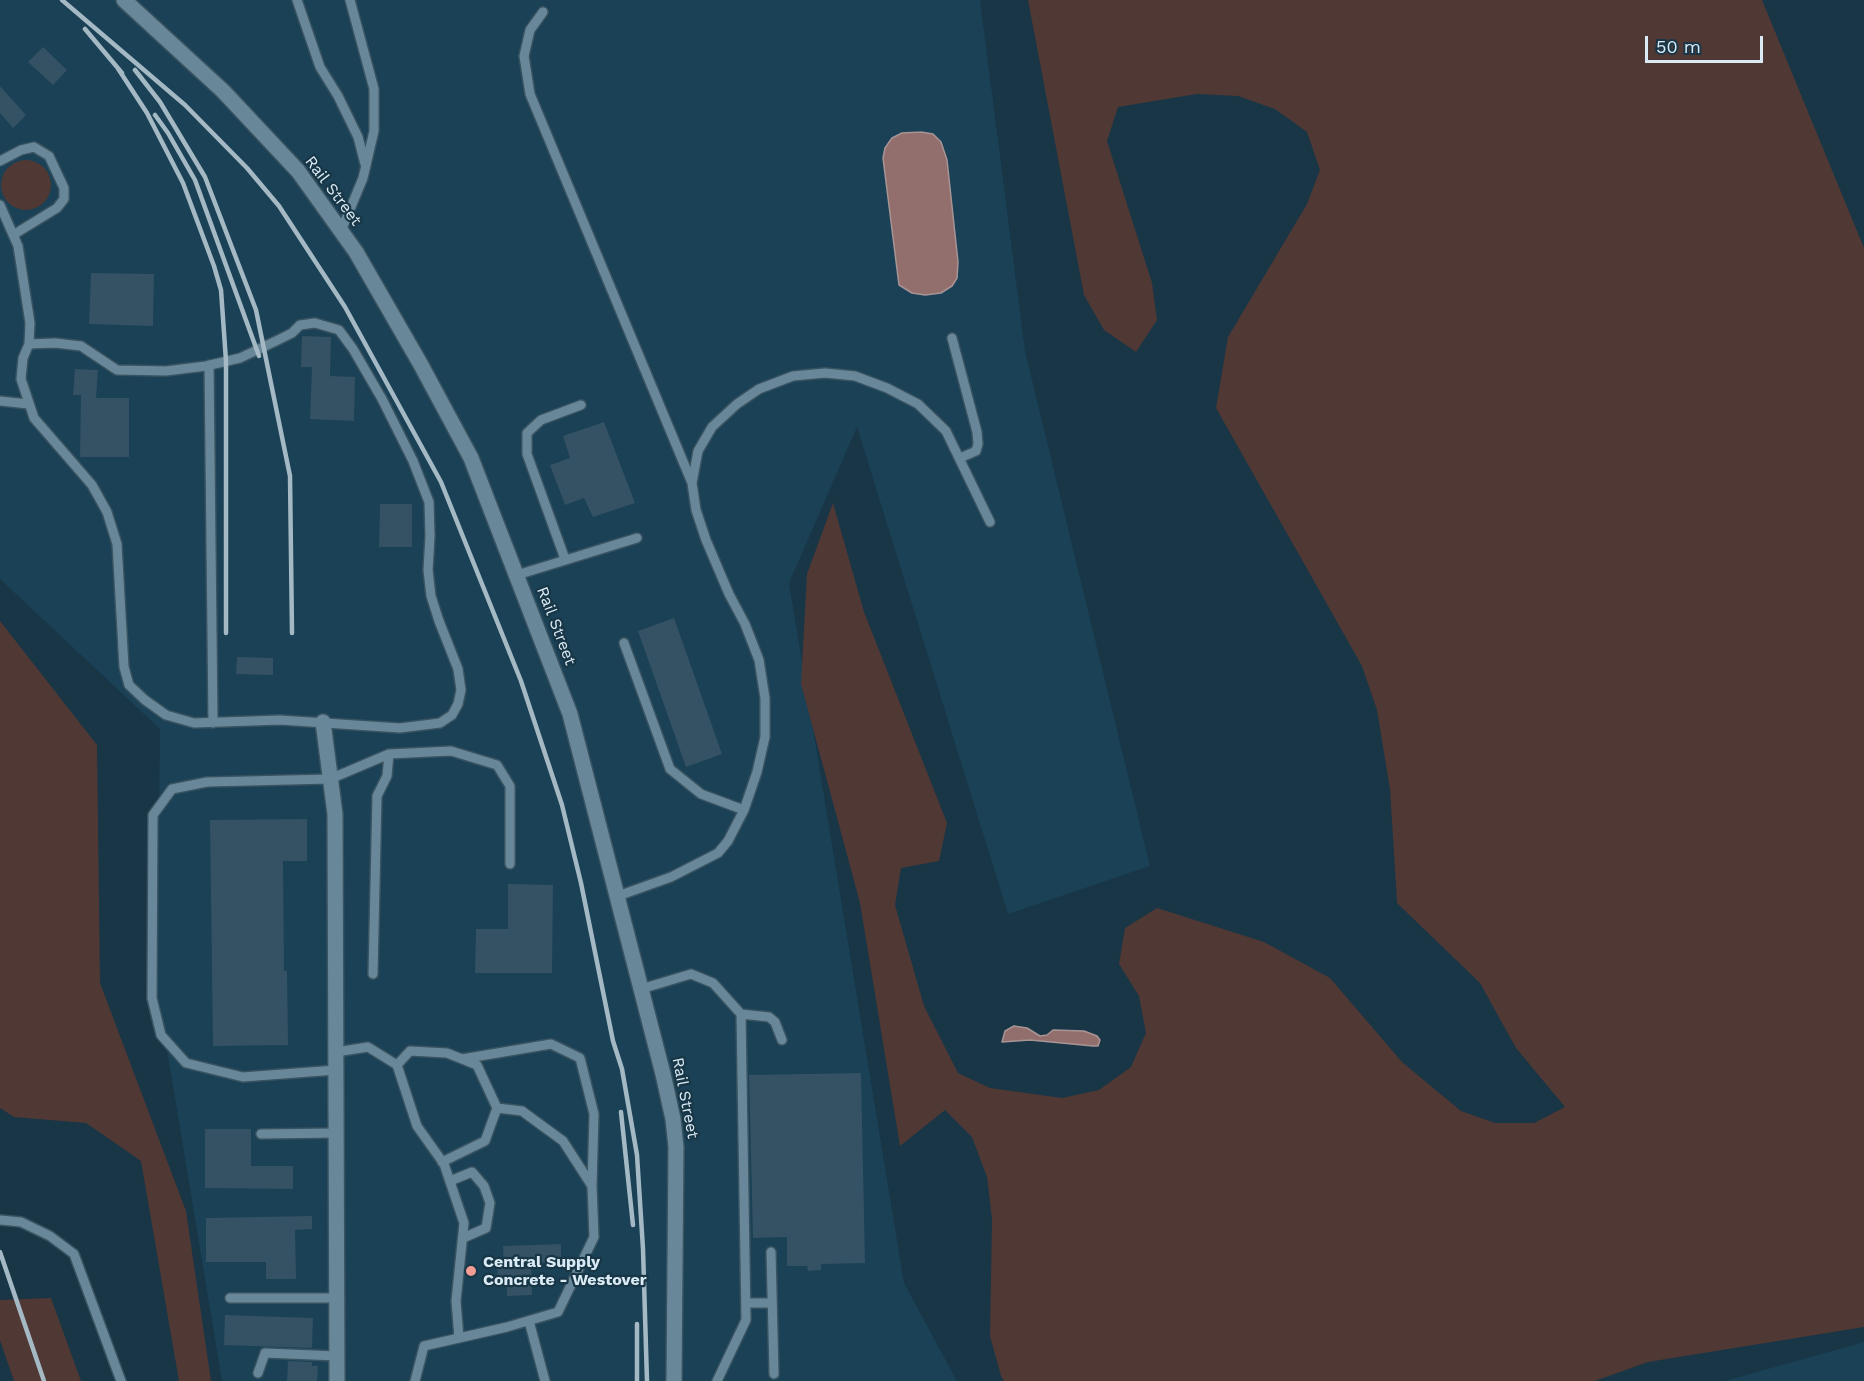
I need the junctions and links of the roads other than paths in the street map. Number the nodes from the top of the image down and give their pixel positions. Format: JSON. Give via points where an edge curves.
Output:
{"nodes":[{"id":1,"x":124,"y":0,"type":"edge"},
{"id":2,"x":297,"y":0,"type":"edge"},
{"id":3,"x":350,"y":0,"type":"edge"},
{"id":4,"x":543,"y":12,"type":"dead end"},
{"id":5,"x":0,"y":161,"type":"edge"},
{"id":6,"x":365,"y":166,"type":"junction"},
{"id":7,"x":0,"y":205,"type":"edge"},
{"id":8,"x":341,"y":231,"type":"junction"},
{"id":9,"x":13,"y":235,"type":"junction"},
{"id":10,"x":952,"y":338,"type":"dead end"},
{"id":11,"x":29,"y":344,"type":"junction"},
{"id":12,"x":209,"y":365,"type":"junction"},
{"id":13,"x":0,"y":401,"type":"edge"},
{"id":14,"x":28,"y":404,"type":"junction"},
{"id":15,"x":581,"y":405,"type":"dead end"},
{"id":16,"x":960,"y":458,"type":"junction"},
{"id":17,"x":692,"y":483,"type":"junction"},
{"id":18,"x":990,"y":522,"type":"dead end"},
{"id":19,"x":637,"y":538,"type":"dead end"},
{"id":20,"x":565,"y":559,"type":"junction"},
{"id":21,"x":517,"y":575,"type":"junction"},
{"id":22,"x":624,"y":643,"type":"dead end"},
{"id":23,"x":213,"y":723,"type":"junction"},
{"id":24,"x":323,"y":723,"type":"junction"},
{"id":25,"x":389,"y":754,"type":"junction"},
{"id":26,"x":330,"y":779,"type":"junction"},
{"id":27,"x":744,"y":810,"type":"junction"},
{"id":28,"x":510,"y":864,"type":"dead end"},
{"id":29,"x":618,"y":896,"type":"junction"},
{"id":30,"x":373,"y":974,"type":"dead end"},
{"id":31,"x":641,"y":989,"type":"junction"},
{"id":32,"x":741,"y":1014,"type":"junction"},
{"id":33,"x":782,"y":1040,"type":"dead end"},
{"id":34,"x":336,"y":1052,"type":"junction"},
{"id":35,"x":462,"y":1059,"type":"junction"},
{"id":36,"x":397,"y":1065,"type":"junction"},
{"id":37,"x":336,"y":1070,"type":"junction"},
{"id":38,"x":497,"y":1108,"type":"junction"},
{"id":39,"x":336,"y":1133,"type":"junction"},
{"id":40,"x":261,"y":1134,"type":"dead end"},
{"id":41,"x":442,"y":1162,"type":"junction"},
{"id":42,"x":450,"y":1181,"type":"junction"},
{"id":43,"x":592,"y":1186,"type":"junction"},
{"id":44,"x":0,"y":1220,"type":"edge"},
{"id":45,"x":463,"y":1238,"type":"junction"},
{"id":46,"x":771,"y":1252,"type":"dead end"},
{"id":47,"x":230,"y":1298,"type":"dead end"},
{"id":48,"x":337,"y":1298,"type":"junction"},
{"id":49,"x":746,"y":1303,"type":"junction"},
{"id":50,"x":772,"y":1304,"type":"junction"},
{"id":51,"x":529,"y":1321,"type":"junction"},
{"id":52,"x":459,"y":1338,"type":"junction"},
{"id":53,"x":337,"y":1356,"type":"junction"},
{"id":54,"x":258,"y":1373,"type":"dead end"},
{"id":55,"x":774,"y":1374,"type":"dead end"},
{"id":56,"x":122,"y":1381,"type":"edge"},
{"id":57,"x":337,"y":1381,"type":"edge"},
{"id":58,"x":415,"y":1381,"type":"edge"},
{"id":59,"x":545,"y":1381,"type":"edge"},
{"id":60,"x":674,"y":1381,"type":"edge"},
{"id":61,"x":717,"y":1381,"type":"edge"}],
"edges":[{"from":1,"to":8,"type":"street","name":"Rail Street","via":[[223,91],[298,171]]},
{"from":2,"to":6,"type":"lane","via":[[320,67],[358,137]]},
{"from":3,"to":6,"type":"lane","via":[[374,89],[374,131]]},
{"from":4,"to":17,"type":"lane","via":[[530,30],[524,56],[530,94]]},
{"from":5,"to":9,"type":"lane","via":[[34,147],[49,156],[64,188],[64,199],[57,208]]},
{"from":6,"to":8,"type":"lane"},
{"from":7,"to":9,"type":"lane"},
{"from":8,"to":21,"type":"street","name":"Rail Street","via":[[416,355],[471,458]]},
{"from":9,"to":11,"type":"lane","via":[[26,286]]},
{"from":10,"to":16,"type":"lane","via":[[978,444],[976,451]]},
{"from":11,"to":12,"type":"lane","via":[[81,346],[117,370],[166,371]]},
{"from":11,"to":14,"type":"lane","via":[[21,379]]},
{"from":12,"to":23,"type":"lane"},
{"from":12,"to":24,"type":"lane","via":[[240,358],[300,325],[315,322],[339,330],[382,399],[429,502],[431,596],[458,669],[458,704],[452,715],[440,723],[420,727]]},
{"from":13,"to":14,"type":"lane"},
{"from":14,"to":23,"type":"lane","via":[[34,418],[92,485],[107,512],[117,544],[124,667],[129,685],[166,715],[194,723]]},
{"from":15,"to":20,"type":"lane","via":[[541,420],[527,433],[527,454]]},
{"from":16,"to":17,"type":"lane","via":[[946,431],[918,404],[888,388],[855,376],[793,375],[759,389],[712,427],[698,451]]},
{"from":16,"to":18,"type":"lane"},
{"from":17,"to":27,"type":"lane","via":[[706,540],[759,660],[765,698],[765,738]]},
{"from":19,"to":20,"type":"lane"},
{"from":20,"to":21,"type":"lane"},
{"from":21,"to":29,"type":"street","name":"Rail Street","via":[[570,714]]},
{"from":22,"to":27,"type":"lane","via":[[670,769],[701,794]]},
{"from":23,"to":24,"type":"lane"},
{"from":24,"to":26,"type":"street"},
{"from":25,"to":26,"type":"lane"},
{"from":25,"to":28,"type":"lane","via":[[451,751],[497,765],[510,786]]},
{"from":25,"to":30,"type":"lane","via":[[387,776],[377,796]]},
{"from":26,"to":34,"type":"street","via":[[335,814]]},
{"from":26,"to":37,"type":"lane","via":[[207,782],[172,789],[153,815],[152,998],[161,1035],[186,1063],[243,1077]]},
{"from":27,"to":29,"type":"lane","via":[[718,854],[671,877]]},
{"from":29,"to":31,"type":"street","name":"Rail Street"},
{"from":31,"to":32,"type":"lane","via":[[691,974],[713,983]]},
{"from":31,"to":60,"type":"street","name":"Rail Street","via":[[673,1119],[676,1147]]},
{"from":32,"to":33,"type":"lane","via":[[769,1017]]},
{"from":32,"to":49,"type":"lane"},
{"from":34,"to":36,"type":"lane","via":[[368,1047]]},
{"from":34,"to":37,"type":"street"},
{"from":35,"to":36,"type":"lane","via":[[447,1053],[410,1051]]},
{"from":35,"to":38,"type":"lane","via":[[477,1065]]},
{"from":35,"to":43,"type":"lane","via":[[551,1044],[580,1058],[594,1114]]},
{"from":36,"to":41,"type":"lane","via":[[417,1126]]},
{"from":37,"to":39,"type":"street"},
{"from":38,"to":41,"type":"lane","via":[[485,1141]]},
{"from":38,"to":43,"type":"lane","via":[[522,1111],[563,1141]]},
{"from":39,"to":40,"type":"lane"},
{"from":39,"to":48,"type":"street"},
{"from":41,"to":42,"type":"lane"},
{"from":42,"to":45,"type":"lane","via":[[464,1223]]},
{"from":42,"to":45,"type":"lane","via":[[472,1172],[484,1186],[490,1203],[486,1228]]},
{"from":43,"to":51,"type":"lane","via":[[594,1237],[558,1312]]},
{"from":44,"to":56,"type":"lane","via":[[21,1222],[50,1236],[74,1254]]},
{"from":45,"to":52,"type":"lane","via":[[456,1301]]},
{"from":46,"to":50,"type":"lane"},
{"from":47,"to":48,"type":"lane"},
{"from":48,"to":53,"type":"street"},
{"from":49,"to":50,"type":"lane"},
{"from":49,"to":61,"type":"lane","via":[[746,1320]]},
{"from":50,"to":55,"type":"lane"},
{"from":51,"to":52,"type":"lane"},
{"from":51,"to":59,"type":"lane"},
{"from":52,"to":58,"type":"lane","via":[[424,1346]]},
{"from":53,"to":54,"type":"lane","via":[[265,1353]]},
{"from":53,"to":57,"type":"street"}]}
